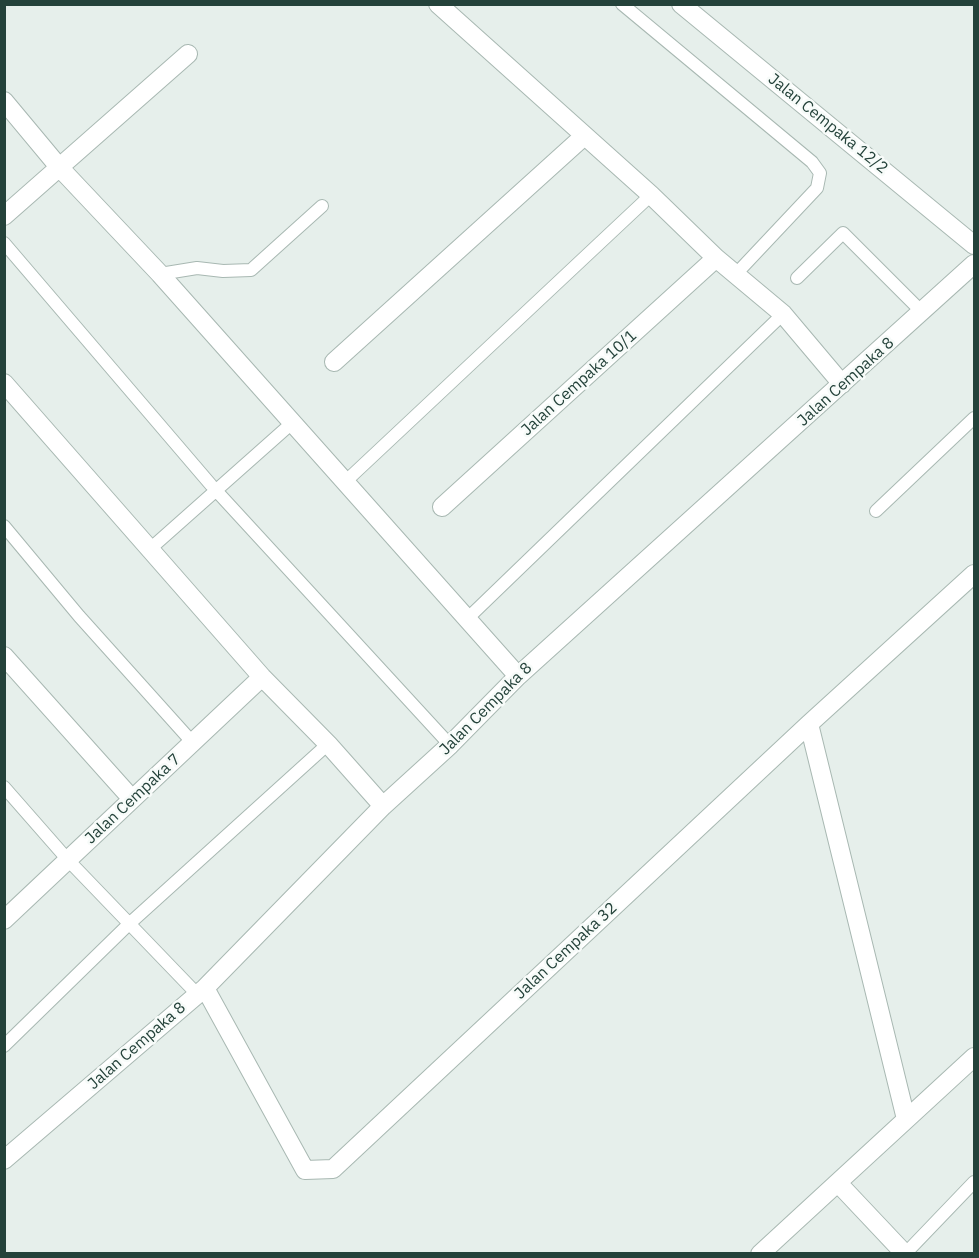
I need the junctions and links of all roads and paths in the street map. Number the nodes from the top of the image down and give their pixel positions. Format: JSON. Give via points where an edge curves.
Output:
{"nodes":[{"id":1,"x":438,"y":4,"type":"edge"},
{"id":2,"x":622,"y":4,"type":"edge"},
{"id":3,"x":681,"y":4,"type":"edge"},
{"id":4,"x":188,"y":54,"type":"dead end"},
{"id":5,"x":4,"y":101,"type":"edge"},
{"id":6,"x":583,"y":137,"type":"junction"},
{"id":7,"x":59,"y":167,"type":"junction"},
{"id":8,"x":651,"y":195,"type":"junction"},
{"id":9,"x":322,"y":206,"type":"dead end"},
{"id":10,"x":4,"y":216,"type":"edge"},
{"id":11,"x":4,"y":243,"type":"edge"},
{"id":12,"x":975,"y":245,"type":"edge"},
{"id":13,"x":716,"y":258,"type":"junction"},
{"id":14,"x":973,"y":268,"type":"edge"},
{"id":15,"x":160,"y":274,"type":"junction"},
{"id":16,"x":736,"y":274,"type":"junction"},
{"id":17,"x":798,"y":278,"type":"dead end"},
{"id":18,"x":923,"y":313,"type":"junction"},
{"id":19,"x":783,"y":314,"type":"junction"},
{"id":20,"x":334,"y":362,"type":"dead end"},
{"id":21,"x":842,"y":384,"type":"junction"},
{"id":22,"x":6,"y":387,"type":"edge"},
{"id":23,"x":975,"y":418,"type":"edge"},
{"id":24,"x":292,"y":423,"type":"junction"},
{"id":25,"x":345,"y":482,"type":"junction"},
{"id":26,"x":216,"y":490,"type":"junction"},
{"id":27,"x":442,"y":507,"type":"dead end"},
{"id":28,"x":876,"y":511,"type":"dead end"},
{"id":29,"x":4,"y":526,"type":"edge"},
{"id":30,"x":150,"y":549,"type":"junction"},
{"id":31,"x":974,"y":576,"type":"edge"},
{"id":32,"x":467,"y":619,"type":"junction"},
{"id":33,"x":4,"y":656,"type":"edge"},
{"id":34,"x":518,"y":676,"type":"junction"},
{"id":35,"x":262,"y":677,"type":"junction"},
{"id":36,"x":809,"y":724,"type":"junction"},
{"id":37,"x":193,"y":742,"type":"junction"},
{"id":38,"x":328,"y":744,"type":"junction"},
{"id":39,"x":450,"y":746,"type":"junction"},
{"id":40,"x":4,"y":787,"type":"edge"},
{"id":41,"x":132,"y":799,"type":"junction"},
{"id":42,"x":383,"y":806,"type":"junction"},
{"id":43,"x":68,"y":860,"type":"junction"},
{"id":44,"x":4,"y":920,"type":"edge"},
{"id":45,"x":129,"y":924,"type":"junction"},
{"id":46,"x":201,"y":991,"type":"junction"},
{"id":47,"x":4,"y":1046,"type":"edge"},
{"id":48,"x":975,"y":1057,"type":"edge"},
{"id":49,"x":906,"y":1119,"type":"junction"},
{"id":50,"x":4,"y":1160,"type":"edge"},
{"id":51,"x":838,"y":1182,"type":"junction"},
{"id":52,"x":975,"y":1182,"type":"edge"},
{"id":53,"x":760,"y":1254,"type":"edge"},
{"id":54,"x":905,"y":1254,"type":"edge"}],
"edges":[{"from":1,"to":6,"type":"street"},
{"from":2,"to":16,"type":"lane","via":[[820,172],[817,188]]},
{"from":3,"to":12,"type":"street","name":"Jalan Cempaka 12/2"},
{"from":4,"to":7,"type":"street"},
{"from":5,"to":7,"type":"street"},
{"from":6,"to":8,"type":"street"},
{"from":6,"to":20,"type":"street"},
{"from":7,"to":10,"type":"street"},
{"from":7,"to":15,"type":"street"},
{"from":8,"to":13,"type":"street"},
{"from":8,"to":25,"type":"lane"},
{"from":9,"to":15,"type":"lane","via":[[251,270],[197,268]]},
{"from":11,"to":26,"type":"lane"},
{"from":13,"to":16,"type":"street"},
{"from":13,"to":27,"type":"street","name":"Jalan Cempaka 10/1"},
{"from":14,"to":18,"type":"street","name":"Jalan Cempaka 8"},
{"from":15,"to":24,"type":"street"},
{"from":16,"to":19,"type":"street"},
{"from":17,"to":18,"type":"lane","via":[[843,233]]},
{"from":18,"to":21,"type":"street","name":"Jalan Cempaka 8"},
{"from":19,"to":21,"type":"street"},
{"from":19,"to":32,"type":"lane"},
{"from":21,"to":34,"type":"street","name":"Jalan Cempaka 8"},
{"from":22,"to":30,"type":"street"},
{"from":23,"to":28,"type":"lane"},
{"from":24,"to":25,"type":"street"},
{"from":24,"to":26,"type":"lane"},
{"from":25,"to":32,"type":"street"},
{"from":26,"to":30,"type":"lane"},
{"from":26,"to":39,"type":"lane"},
{"from":29,"to":37,"type":"lane"},
{"from":30,"to":35,"type":"street"},
{"from":31,"to":36,"type":"street","name":"Jalan Cempaka 32"},
{"from":32,"to":34,"type":"street"},
{"from":33,"to":41,"type":"street"},
{"from":34,"to":39,"type":"street","name":"Jalan Cempaka 8"},
{"from":35,"to":37,"type":"street","name":"Jalan Cempaka 7"},
{"from":35,"to":38,"type":"street"},
{"from":36,"to":46,"type":"street","name":"Jalan Cempaka 32","via":[[333,1169],[305,1170]]},
{"from":36,"to":49,"type":"street"},
{"from":37,"to":41,"type":"street","name":"Jalan Cempaka 7"},
{"from":38,"to":42,"type":"street"},
{"from":38,"to":45,"type":"lane"},
{"from":39,"to":42,"type":"street","name":"Jalan Cempaka 8"},
{"from":40,"to":43,"type":"lane"},
{"from":41,"to":43,"type":"street","name":"Jalan Cempaka 7"},
{"from":42,"to":46,"type":"street","name":"Jalan Cempaka 8"},
{"from":43,"to":44,"type":"street","name":"Jalan Cempaka 7"},
{"from":43,"to":45,"type":"lane"},
{"from":45,"to":46,"type":"lane"},
{"from":45,"to":47,"type":"lane"},
{"from":46,"to":50,"type":"street","name":"Jalan Cempaka 8"},
{"from":48,"to":49,"type":"street"},
{"from":49,"to":51,"type":"street"},
{"from":51,"to":53,"type":"street"},
{"from":51,"to":54,"type":"street"},
{"from":52,"to":54,"type":"lane"}]}
